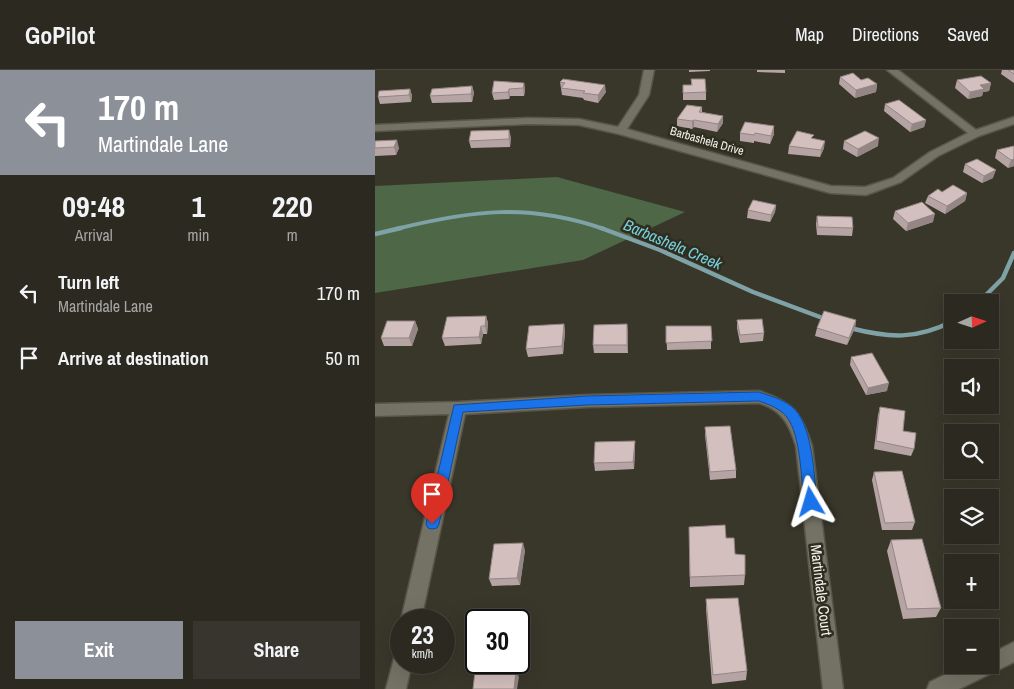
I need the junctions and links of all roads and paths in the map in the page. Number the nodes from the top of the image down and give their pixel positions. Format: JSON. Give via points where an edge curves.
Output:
{"nodes":[{"id":1,"x":649,"y":70,"type":"edge"},
{"id":2,"x":892,"y":70,"type":"edge"},
{"id":3,"x":1014,"y":120,"type":"edge"},
{"id":4,"x":375,"y":128,"type":"edge"},
{"id":5,"x":621,"y":131,"type":"junction"},
{"id":6,"x":975,"y":134,"type":"junction"},
{"id":7,"x":458,"y":408,"type":"junction"},
{"id":8,"x":375,"y":410,"type":"edge"},
{"id":9,"x":413,"y":609,"type":"edge"},
{"id":10,"x":1014,"y":652,"type":"edge"},
{"id":11,"x":999,"y":659,"type":"edge"},
{"id":12,"x":399,"y":674,"type":"edge"},
{"id":13,"x":968,"y":674,"type":"edge"},
{"id":14,"x":396,"y":689,"type":"edge"},
{"id":15,"x":833,"y":689,"type":"edge"},
{"id":16,"x":937,"y":689,"type":"edge"}],
"edges":[{"from":1,"to":5,"type":"street","via":[[644,95]]},
{"from":2,"to":6,"type":"street"},
{"from":3,"to":6,"type":"street","name":"Barbashela Drive"},
{"from":4,"to":5,"type":"street","name":"Barbashela Drive","via":[[562,120]]},
{"from":5,"to":6,"type":"street","name":"Barbashela Drive","via":[[840,191],[867,191],[897,180],[934,154]]},
{"from":7,"to":8,"type":"street","name":"Martindale Court"},
{"from":7,"to":9,"type":"street"},
{"from":7,"to":15,"type":"street","name":"Martindale Court","via":[[759,397],[789,410],[798,425],[804,446]]},
{"from":10,"to":11,"type":"street"},
{"from":12,"to":14,"type":"street"},
{"from":13,"to":16,"type":"street"}]}
